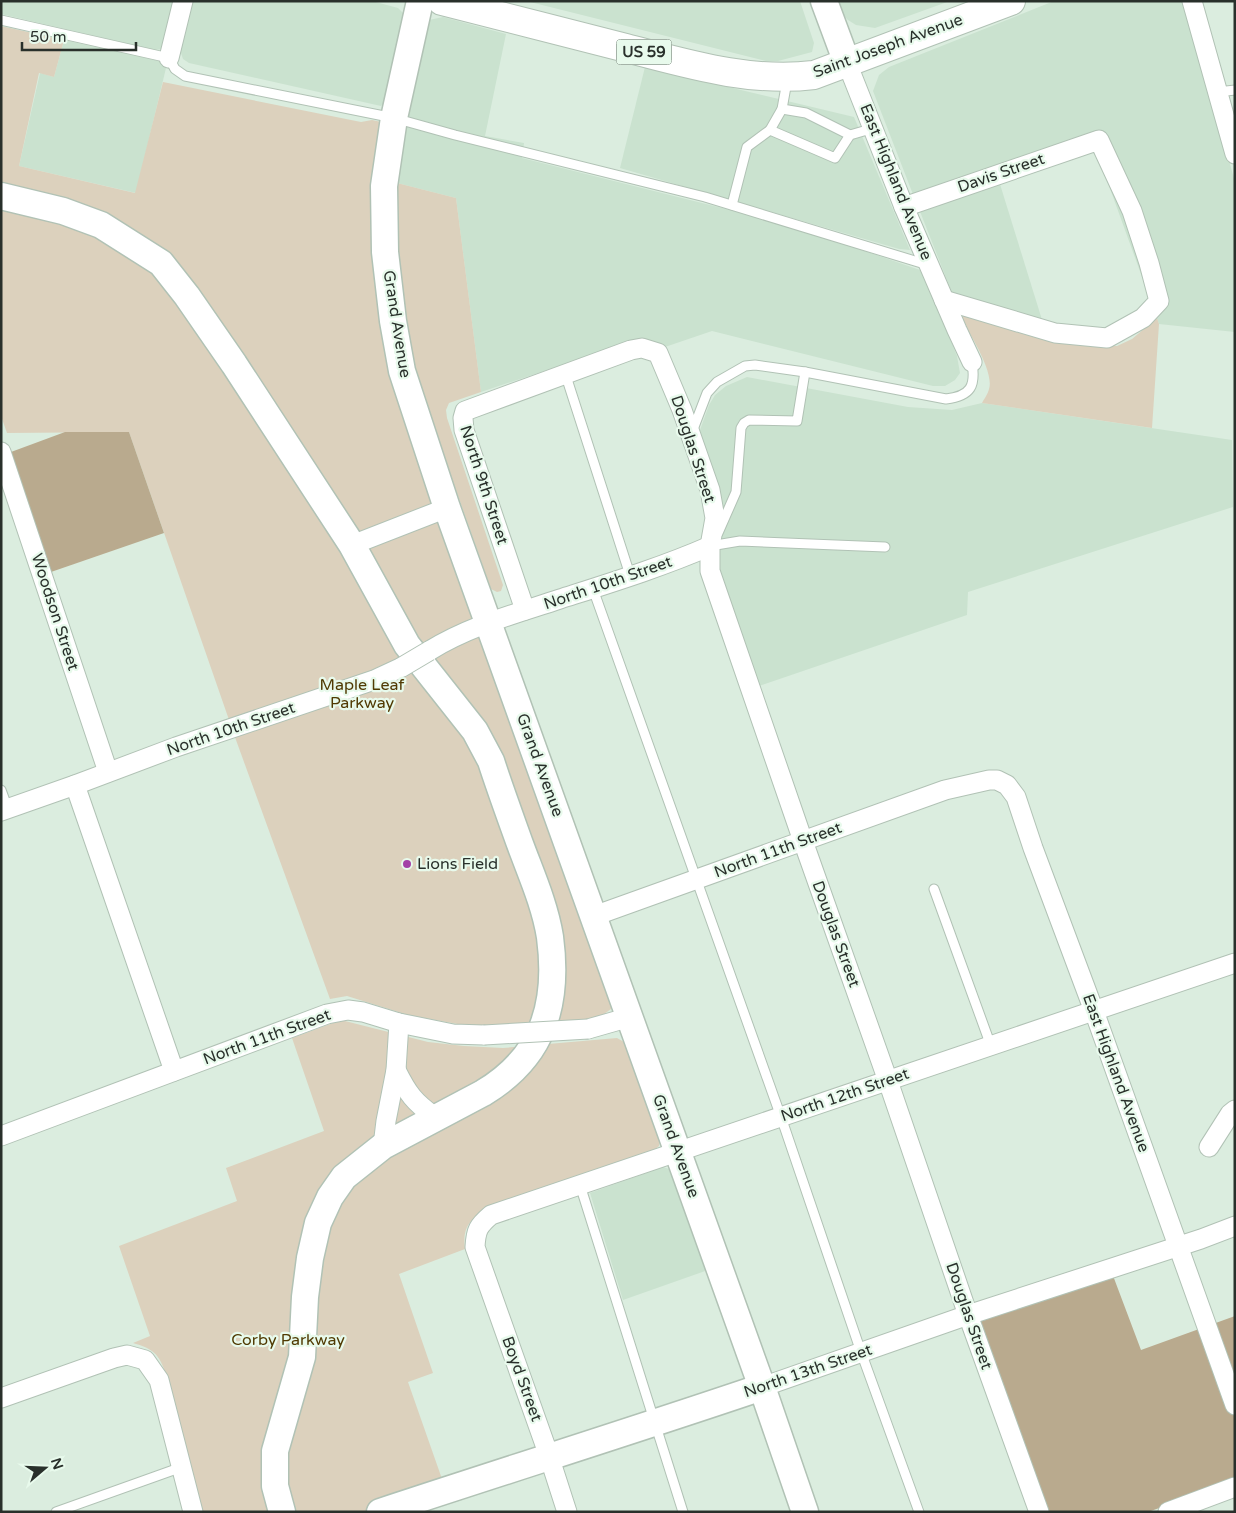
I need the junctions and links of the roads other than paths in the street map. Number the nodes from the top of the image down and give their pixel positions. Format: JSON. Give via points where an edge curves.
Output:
{"nodes":[{"id":1,"x":183,"y":1,"type":"edge"},
{"id":2,"x":420,"y":1,"type":"edge"},
{"id":3,"x":442,"y":1,"type":"edge"},
{"id":4,"x":824,"y":1,"type":"edge"},
{"id":5,"x":1011,"y":1,"type":"edge"},
{"id":6,"x":1192,"y":1,"type":"edge"},
{"id":7,"x":1,"y":20,"type":"edge"},
{"id":8,"x":169,"y":58,"type":"junction"},
{"id":9,"x":847,"y":63,"type":"junction"},
{"id":10,"x":788,"y":78,"type":"junction"},
{"id":11,"x":1226,"y":91,"type":"edge"},
{"id":12,"x":782,"y":109,"type":"junction"},
{"id":13,"x":394,"y":118,"type":"junction"},
{"id":14,"x":874,"y":128,"type":"junction"},
{"id":15,"x":770,"y":130,"type":"junction"},
{"id":16,"x":850,"y":135,"type":"junction"},
{"id":17,"x":1235,"y":154,"type":"edge"},
{"id":18,"x":1,"y":196,"type":"edge"},
{"id":19,"x":732,"y":205,"type":"junction"},
{"id":20,"x":904,"y":206,"type":"junction"},
{"id":21,"x":929,"y":265,"type":"junction"},
{"id":22,"x":944,"y":300,"type":"junction"},
{"id":23,"x":658,"y":353,"type":"joint"},
{"id":24,"x":972,"y":362,"type":"joint"},
{"id":25,"x":805,"y":372,"type":"junction"},
{"id":26,"x":565,"y":373,"type":"junction"},
{"id":27,"x":691,"y":434,"type":"junction"},
{"id":28,"x":1,"y":452,"type":"edge"},
{"id":29,"x":447,"y":508,"type":"junction"},
{"id":30,"x":352,"y":545,"type":"junction"},
{"id":31,"x":710,"y":546,"type":"junction"},
{"id":32,"x":885,"y":547,"type":"dead end"},
{"id":33,"x":630,"y":575,"type":"junction"},
{"id":34,"x":593,"y":589,"type":"junction"},
{"id":35,"x":525,"y":610,"type":"junction"},
{"id":36,"x":489,"y":623,"type":"junction"},
{"id":37,"x":108,"y":772,"type":"junction"},
{"id":38,"x":75,"y":785,"type":"junction"},
{"id":39,"x":963,"y":786,"type":"joint"},
{"id":40,"x":1,"y":790,"type":"edge"},
{"id":41,"x":4,"y":810,"type":"edge"},
{"id":42,"x":803,"y":841,"type":"junction"},
{"id":43,"x":697,"y":879,"type":"junction"},
{"id":44,"x":934,"y":889,"type":"dead end"},
{"id":45,"x":594,"y":916,"type":"junction"},
{"id":46,"x":1235,"y":963,"type":"edge"},
{"id":47,"x":1094,"y":1011,"type":"junction"},
{"id":48,"x":630,"y":1016,"type":"junction"},
{"id":49,"x":399,"y":1023,"type":"junction"},
{"id":50,"x":991,"y":1046,"type":"junction"},
{"id":51,"x":396,"y":1070,"type":"junction"},
{"id":52,"x":174,"y":1071,"type":"junction"},
{"id":53,"x":888,"y":1081,"type":"junction"},
{"id":54,"x":1235,"y":1110,"type":"edge"},
{"id":55,"x":436,"y":1117,"type":"junction"},
{"id":56,"x":781,"y":1117,"type":"junction"},
{"id":57,"x":1,"y":1136,"type":"edge"},
{"id":58,"x":383,"y":1146,"type":"junction"},
{"id":59,"x":1209,"y":1148,"type":"dead end"},
{"id":60,"x":678,"y":1152,"type":"junction"},
{"id":61,"x":580,"y":1185,"type":"junction"},
{"id":62,"x":1235,"y":1226,"type":"edge"},
{"id":63,"x":1178,"y":1246,"type":"junction"},
{"id":64,"x":475,"y":1247,"type":"joint"},
{"id":65,"x":968,"y":1315,"type":"junction"},
{"id":66,"x":861,"y":1352,"type":"junction"},
{"id":67,"x":762,"y":1387,"type":"junction"},
{"id":68,"x":1,"y":1398,"type":"edge"},
{"id":69,"x":1235,"y":1405,"type":"edge"},
{"id":70,"x":655,"y":1423,"type":"junction"},
{"id":71,"x":549,"y":1456,"type":"junction"},
{"id":72,"x":182,"y":1467,"type":"junction"},
{"id":73,"x":1235,"y":1488,"type":"edge"},
{"id":74,"x":56,"y":1512,"type":"edge"},
{"id":75,"x":193,"y":1512,"type":"edge"},
{"id":76,"x":282,"y":1512,"type":"edge"},
{"id":77,"x":380,"y":1512,"type":"edge"},
{"id":78,"x":567,"y":1512,"type":"edge"},
{"id":79,"x":683,"y":1512,"type":"edge"},
{"id":80,"x":805,"y":1512,"type":"edge"},
{"id":81,"x":919,"y":1512,"type":"edge"},
{"id":82,"x":1039,"y":1512,"type":"edge"},
{"id":83,"x":1168,"y":1512,"type":"edge"}],
"edges":[{"from":1,"to":8,"type":"street"},
{"from":2,"to":13,"type":"street","name":"Grand Avenue"},
{"from":3,"to":10,"type":"main road","name":"Saint Joseph Avenue","number":"US 59","via":[[714,70]]},
{"from":4,"to":9,"type":"street","name":"East Highland Avenue"},
{"from":5,"to":9,"type":"main road","name":"Saint Joseph Avenue","number":"US 59"},
{"from":6,"to":11,"type":"street"},
{"from":7,"to":8,"type":"lane"},
{"from":8,"to":13,"type":"lane","via":[[184,76]]},
{"from":9,"to":10,"type":"main road","name":"Saint Joseph Avenue","number":"US 59","via":[[814,75]]},
{"from":9,"to":14,"type":"street","name":"East Highland Avenue"},
{"from":10,"to":12,"type":"lane"},
{"from":11,"to":17,"type":"street"},
{"from":12,"to":15,"type":"lane"},
{"from":12,"to":16,"type":"lane","via":[[806,113]]},
{"from":13,"to":19,"type":"lane"},
{"from":13,"to":29,"type":"street","name":"Grand Avenue","via":[[384,186],[385,252],[393,321],[402,371]]},
{"from":14,"to":16,"type":"lane"},
{"from":14,"to":20,"type":"street","name":"East Highland Avenue"},
{"from":15,"to":16,"type":"lane","via":[[835,158]]},
{"from":15,"to":19,"type":"lane","via":[[747,146]]},
{"from":18,"to":30,"type":"street","via":[[101,224],[161,264],[234,364]]},
{"from":19,"to":21,"type":"lane"},
{"from":20,"to":21,"type":"street","name":"East Highland Avenue"},
{"from":20,"to":22,"type":"street","name":"Davis Street","via":[[1099,140],[1132,211],[1159,301],[1143,318],[1107,338],[1055,333]]},
{"from":21,"to":22,"type":"street","name":"East Highland Avenue"},
{"from":22,"to":24,"type":"street","name":"East Highland Avenue"},
{"from":23,"to":26,"type":"street","name":"North 9th Street","via":[[642,348],[631,350]]},
{"from":23,"to":27,"type":"street","name":"Douglas Street"},
{"from":24,"to":25,"type":"lane","via":[[974,376],[970,390],[960,397],[946,398]]},
{"from":25,"to":27,"type":"lane","via":[[745,366],[717,382],[707,393]]},
{"from":25,"to":31,"type":"lane","via":[[797,421],[749,420],[741,428],[736,492]]},
{"from":26,"to":33,"type":"lane"},
{"from":26,"to":35,"type":"street","name":"North 9th Street","via":[[465,411],[462,418]]},
{"from":27,"to":31,"type":"street","name":"Douglas Street","via":[[710,490],[715,518]]},
{"from":28,"to":37,"type":"street","name":"Woodson Street"},
{"from":29,"to":30,"type":"street"},
{"from":29,"to":36,"type":"street","name":"Grand Avenue"},
{"from":30,"to":55,"type":"street","via":[[407,645],[475,732],[491,761],[541,900],[550,936],[552,977],[548,1009],[539,1037],[515,1070],[498,1084]]},
{"from":31,"to":32,"type":"lane","via":[[740,541]]},
{"from":31,"to":33,"type":"street","name":"North 10th Street"},
{"from":31,"to":42,"type":"street","name":"Douglas Street","via":[[710,570]]},
{"from":33,"to":34,"type":"street","name":"North 10th Street"},
{"from":34,"to":35,"type":"street","name":"North 10th Street"},
{"from":34,"to":43,"type":"lane"},
{"from":35,"to":36,"type":"street","name":"North 10th Street"},
{"from":36,"to":37,"type":"street","name":"North 10th Street","bridge":true,"via":[[456,635],[374,680]]},
{"from":36,"to":45,"type":"street","name":"Grand Avenue"},
{"from":37,"to":38,"type":"street","name":"North 10th Street"},
{"from":38,"to":41,"type":"street","name":"North 10th Street"},
{"from":38,"to":52,"type":"street"},
{"from":39,"to":42,"type":"street","name":"North 11th Street"},
{"from":39,"to":47,"type":"street","name":"East Highland Avenue","via":[[997,780],[1007,785],[1016,797]]},
{"from":40,"to":41,"type":"lane"},
{"from":42,"to":43,"type":"street","name":"North 11th Street"},
{"from":42,"to":53,"type":"street","name":"Douglas Street"},
{"from":43,"to":45,"type":"street","name":"North 11th Street"},
{"from":43,"to":56,"type":"lane"},
{"from":44,"to":50,"type":"lane"},
{"from":45,"to":48,"type":"street","name":"Grand Avenue"},
{"from":46,"to":47,"type":"street","name":"North 12th Street"},
{"from":47,"to":50,"type":"street","name":"North 12th Street"},
{"from":47,"to":63,"type":"street","name":"East Highland Avenue"},
{"from":48,"to":49,"type":"street","name":"North 11th Street","bridge":true,"via":[[588,1029],[484,1035],[453,1034]]},
{"from":48,"to":60,"type":"street","name":"Grand Avenue"},
{"from":49,"to":51,"type":"street"},
{"from":49,"to":52,"type":"street","name":"North 11th Street","via":[[364,1012],[348,1010],[327,1014]]},
{"from":50,"to":53,"type":"street","name":"North 12th Street"},
{"from":51,"to":55,"type":"street","via":[[406,1092]]},
{"from":51,"to":58,"type":"street"},
{"from":52,"to":57,"type":"street","name":"North 11th Street"},
{"from":53,"to":56,"type":"street","name":"North 12th Street"},
{"from":53,"to":65,"type":"street","name":"Douglas Street"},
{"from":54,"to":59,"type":"street"},
{"from":55,"to":58,"type":"street"},
{"from":56,"to":60,"type":"street","name":"North 12th Street"},
{"from":56,"to":66,"type":"lane"},
{"from":58,"to":76,"type":"street","via":[[344,1177],[330,1197],[318,1224],[305,1297],[302,1357],[275,1451],[275,1486]]},
{"from":60,"to":61,"type":"street","name":"North 12th Street"},
{"from":60,"to":67,"type":"street","name":"Grand Avenue"},
{"from":61,"to":64,"type":"street","name":"North 12th Street","via":[[491,1216],[475,1233]]},
{"from":61,"to":70,"type":"lane"},
{"from":62,"to":63,"type":"street","name":"North 13th Street"},
{"from":63,"to":65,"type":"street","name":"North 13th Street"},
{"from":63,"to":69,"type":"street","name":"East Highland Avenue"},
{"from":64,"to":71,"type":"street","name":"Boyd Street"},
{"from":65,"to":66,"type":"street","name":"North 13th Street"},
{"from":65,"to":82,"type":"street","name":"Douglas Street"},
{"from":66,"to":67,"type":"street","name":"North 13th Street"},
{"from":66,"to":81,"type":"lane"},
{"from":67,"to":70,"type":"street","name":"North 13th Street"},
{"from":67,"to":80,"type":"street","name":"Grand Avenue"},
{"from":68,"to":72,"type":"street","via":[[114,1358],[127,1355],[145,1360],[159,1380]]},
{"from":70,"to":71,"type":"street","name":"North 13th Street"},
{"from":70,"to":79,"type":"lane"},
{"from":71,"to":77,"type":"street","name":"North 13th Street"},
{"from":71,"to":78,"type":"street","name":"Boyd Street"},
{"from":72,"to":74,"type":"lane"},
{"from":72,"to":75,"type":"street"},
{"from":73,"to":83,"type":"street"}]}
